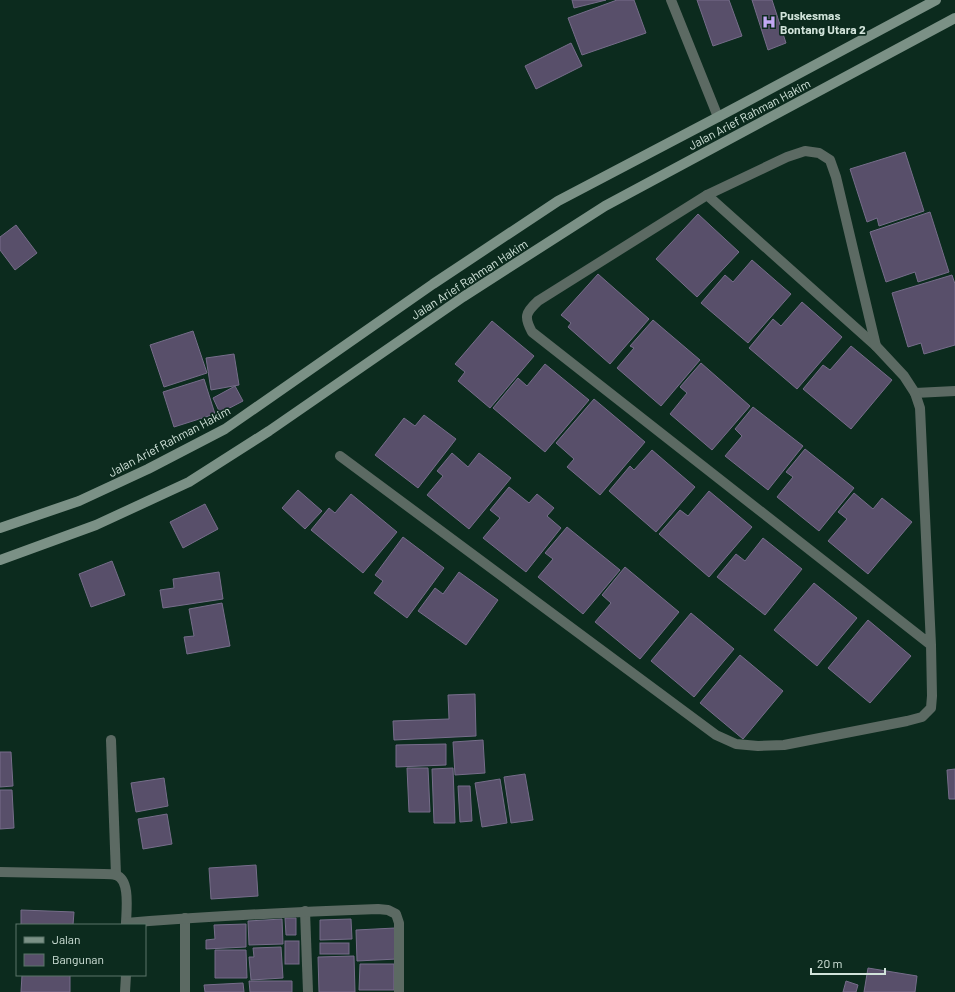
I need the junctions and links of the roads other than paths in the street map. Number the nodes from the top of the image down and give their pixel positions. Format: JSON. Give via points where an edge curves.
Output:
{"nodes":[{"id":1,"x":671,"y":0,"type":"edge"},
{"id":2,"x":936,"y":0,"type":"edge"},
{"id":3,"x":955,"y":18,"type":"edge"},
{"id":4,"x":718,"y":117,"type":"junction"},
{"id":5,"x":708,"y":195,"type":"junction"},
{"id":6,"x":876,"y":346,"type":"junction"},
{"id":7,"x":955,"y":391,"type":"edge"},
{"id":8,"x":915,"y":393,"type":"junction"},
{"id":9,"x":340,"y":456,"type":"dead end"},
{"id":10,"x":0,"y":528,"type":"edge"},
{"id":11,"x":0,"y":560,"type":"edge"},
{"id":12,"x":931,"y":645,"type":"junction"},
{"id":13,"x":111,"y":740,"type":"dead end"},
{"id":14,"x":0,"y":872,"type":"edge"},
{"id":15,"x":116,"y":875,"type":"junction"},
{"id":16,"x":305,"y":911,"type":"junction"},
{"id":17,"x":184,"y":918,"type":"junction"},
{"id":18,"x":126,"y":924,"type":"edge"},
{"id":19,"x":126,"y":976,"type":"edge"},
{"id":20,"x":125,"y":992,"type":"edge"},
{"id":21,"x":185,"y":992,"type":"edge"},
{"id":22,"x":308,"y":992,"type":"edge"},
{"id":23,"x":399,"y":992,"type":"edge"}],
"edges":[{"from":1,"to":4,"type":"street"},
{"from":2,"to":4,"type":"street","name":"Jalan Arief Rahman Hakim"},
{"from":3,"to":11,"type":"street","name":"Jalan Arief Rahman Hakim","via":[[605,206],[463,297],[269,431],[189,482],[96,525]]},
{"from":4,"to":10,"type":"street","name":"Jalan Arief Rahman Hakim","via":[[558,201],[432,284],[225,429],[79,502]]},
{"from":5,"to":6,"type":"street"},
{"from":5,"to":6,"type":"street","via":[[787,157],[805,152],[819,152],[830,160]]},
{"from":5,"to":12,"type":"street","via":[[538,302],[529,310],[528,324],[532,332]]},
{"from":6,"to":8,"type":"street","via":[[904,376]]},
{"from":7,"to":8,"type":"street"},
{"from":8,"to":12,"type":"street","via":[[920,408]]},
{"from":9,"to":12,"type":"street","via":[[716,735],[736,744],[784,744],[922,717],[931,708]]},
{"from":13,"to":15,"type":"street"},
{"from":14,"to":15,"type":"street"},
{"from":15,"to":18,"type":"street","via":[[123,880],[126,888]]},
{"from":16,"to":17,"type":"street"},
{"from":16,"to":22,"type":"street"},
{"from":16,"to":23,"type":"street","via":[[388,910],[396,914],[399,923]]},
{"from":17,"to":18,"type":"street"},
{"from":17,"to":21,"type":"street"},
{"from":19,"to":20,"type":"street"}]}
